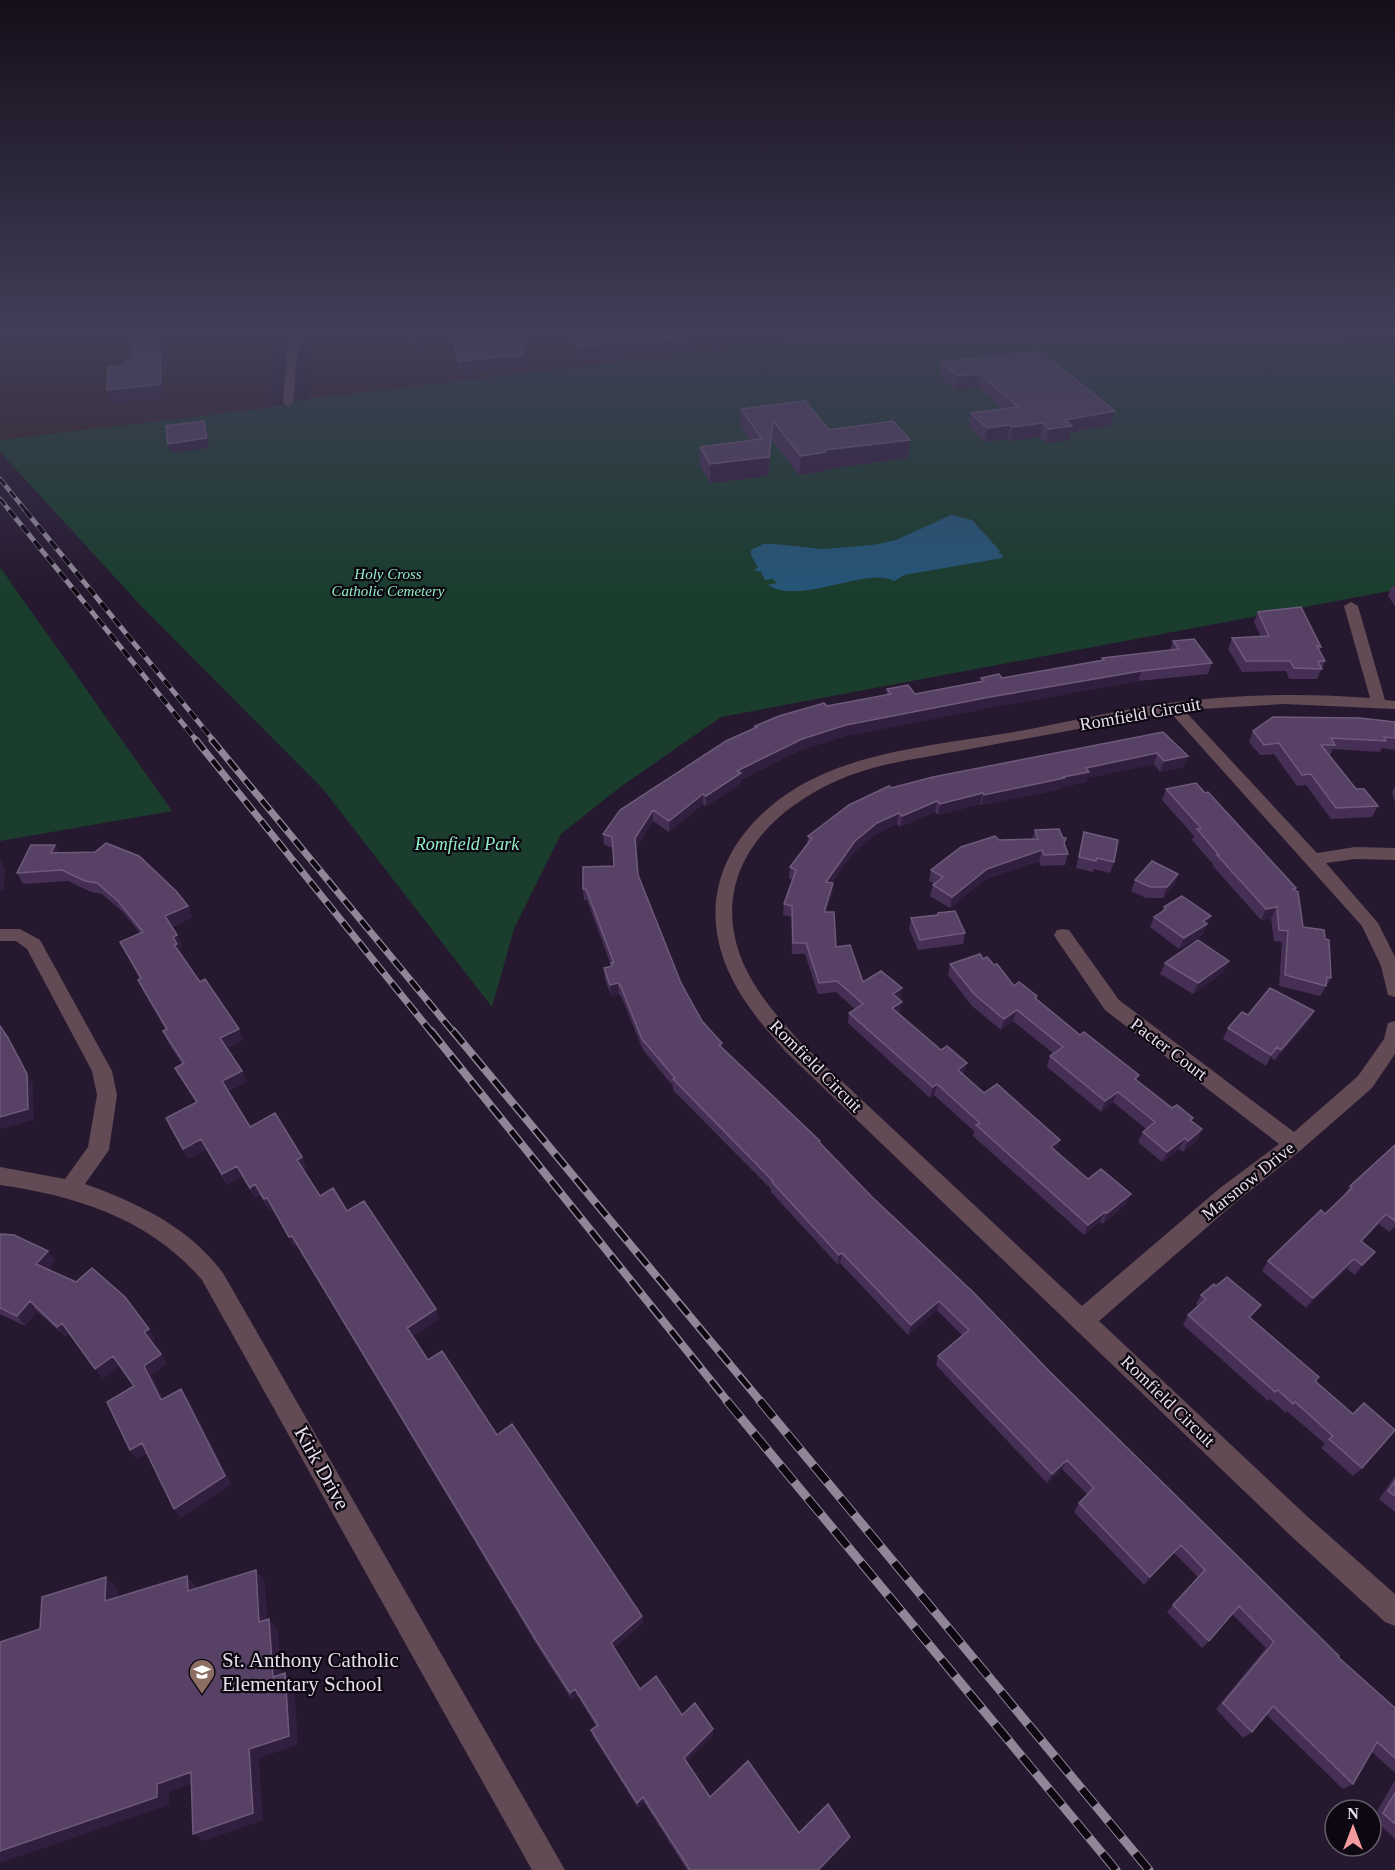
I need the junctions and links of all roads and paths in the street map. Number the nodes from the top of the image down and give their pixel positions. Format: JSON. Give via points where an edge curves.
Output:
{"nodes":[{"id":1,"x":1351,"y":606,"type":"dead end"},
{"id":2,"x":1378,"y":703,"type":"junction"},
{"id":3,"x":1395,"y":705,"type":"edge"},
{"id":4,"x":1173,"y":707,"type":"junction"},
{"id":5,"x":1395,"y":854,"type":"edge"},
{"id":6,"x":1313,"y":859,"type":"junction"},
{"id":7,"x":0,"y":935,"type":"edge"},
{"id":8,"x":1063,"y":935,"type":"dead end"},
{"id":9,"x":1395,"y":990,"type":"edge"},
{"id":10,"x":1395,"y":1028,"type":"edge"},
{"id":11,"x":1294,"y":1144,"type":"junction"},
{"id":12,"x":0,"y":1176,"type":"edge"},
{"id":13,"x":70,"y":1189,"type":"junction"},
{"id":14,"x":1083,"y":1320,"type":"junction"},
{"id":15,"x":1395,"y":1612,"type":"edge"},
{"id":16,"x":549,"y":1870,"type":"edge"}],
"edges":[{"from":1,"to":2,"type":"street"},
{"from":2,"to":3,"type":"street","name":"Romfield Circuit"},
{"from":2,"to":4,"type":"street","name":"Romfield Circuit","via":[[1275,699]]},
{"from":4,"to":6,"type":"street"},
{"from":4,"to":14,"type":"street","name":"Romfield Circuit","via":[[887,760],[827,779],[804,790],[764,820],[748,837],[726,880],[724,917],[732,954],[752,997],[771,1022]]},
{"from":5,"to":6,"type":"street"},
{"from":6,"to":9,"type":"street","via":[[1369,923],[1390,966]]},
{"from":7,"to":13,"type":"street","via":[[20,935],[34,945],[102,1071],[107,1095],[98,1150]]},
{"from":8,"to":11,"type":"street","name":"Pacter Court","via":[[1112,1005]]},
{"from":10,"to":11,"type":"street","name":"Marsnow Drive","via":[[1393,1041],[1365,1082]]},
{"from":11,"to":14,"type":"street","name":"Marsnow Drive","via":[[1228,1195]]},
{"from":12,"to":13,"type":"street","name":"Kirk Drive"},
{"from":13,"to":16,"type":"street","name":"Kirk Drive","via":[[138,1215],[167,1233],[204,1266],[262,1361]]},
{"from":14,"to":15,"type":"street","name":"Romfield Circuit"}]}
